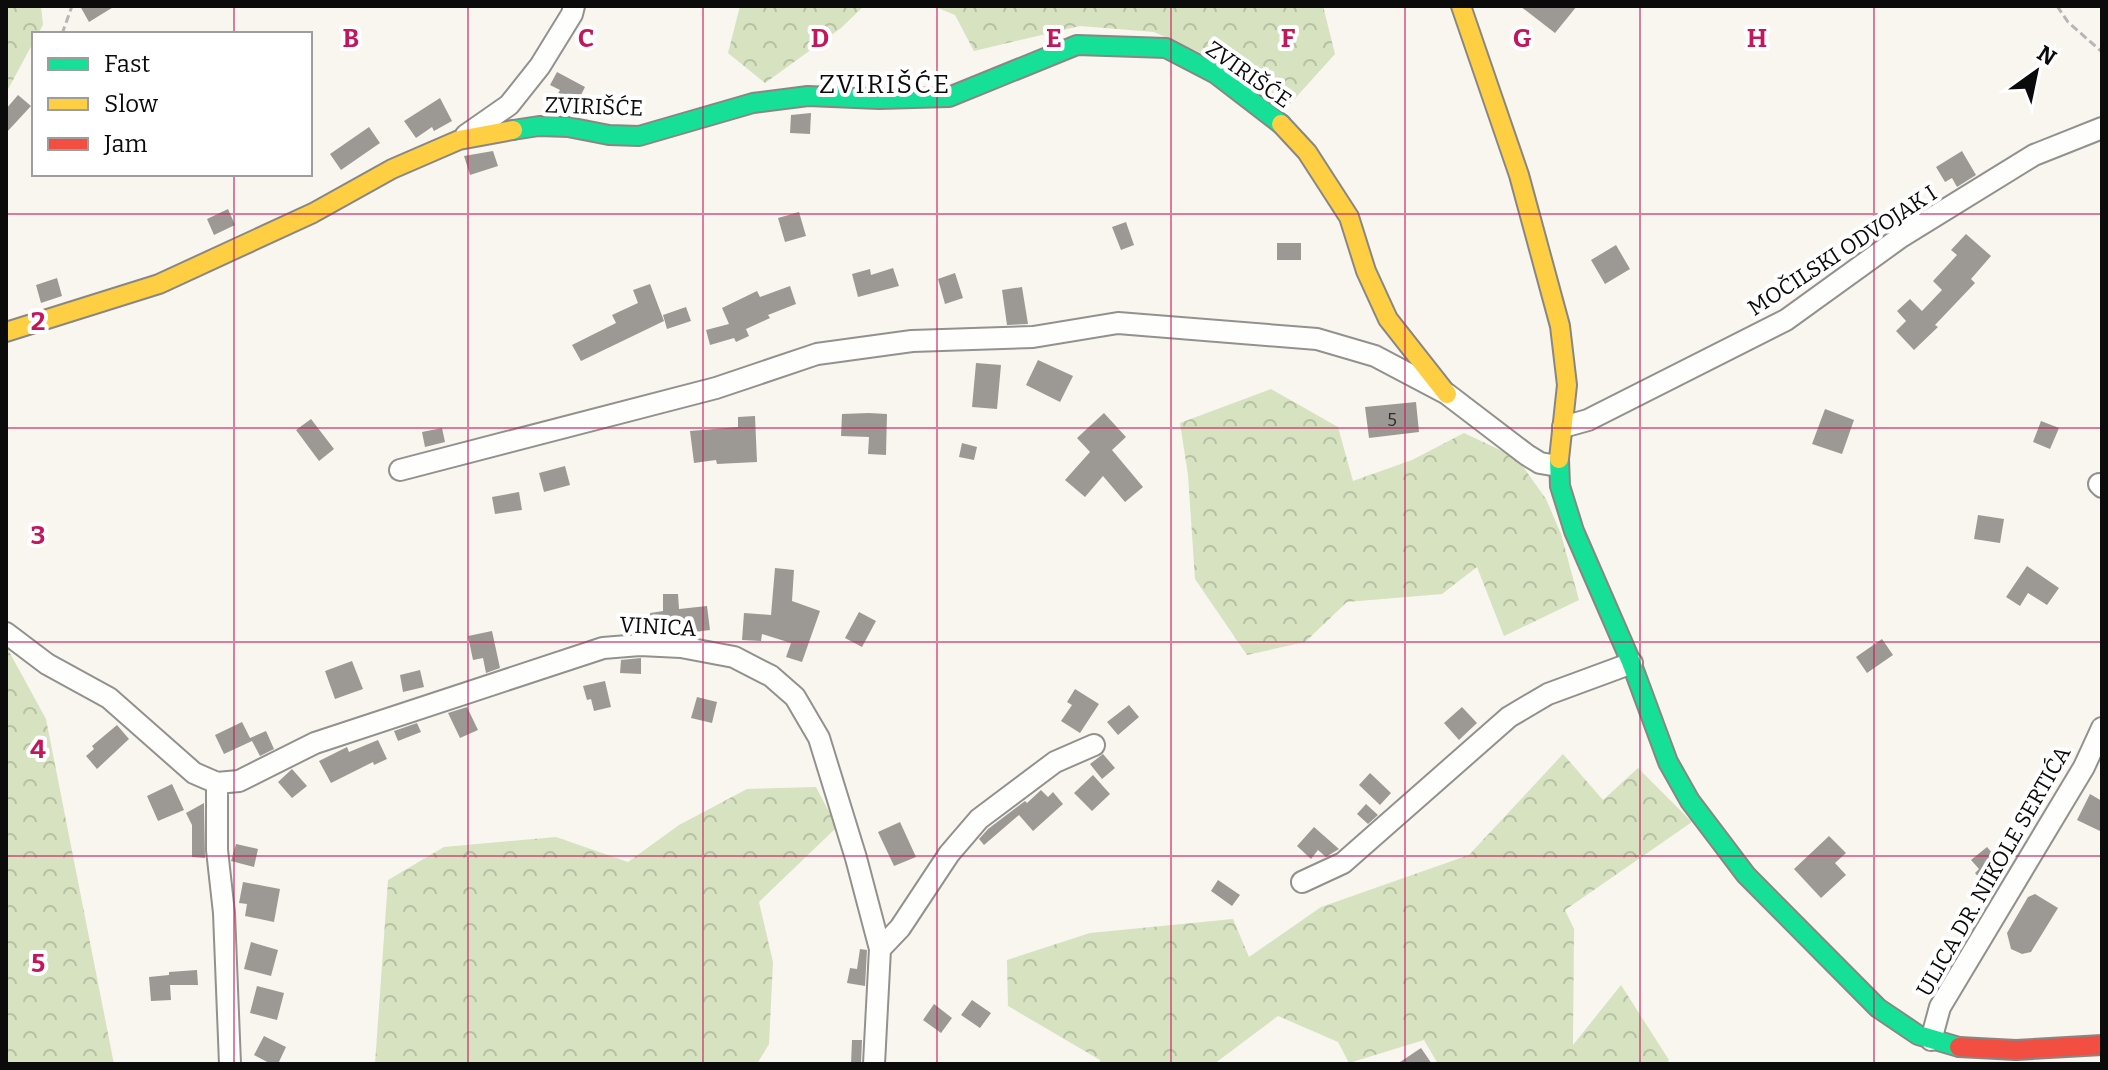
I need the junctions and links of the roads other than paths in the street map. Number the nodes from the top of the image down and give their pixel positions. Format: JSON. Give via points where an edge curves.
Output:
{"nodes":[{"id":1,"x":574,"y":6,"type":"edge"},
{"id":2,"x":1461,"y":6,"type":"edge"},
{"id":3,"x":2102,"y":128,"type":"edge"},
{"id":4,"x":459,"y":140,"type":"junction"},
{"id":5,"x":6,"y":332,"type":"edge"},
{"id":6,"x":1447,"y":394,"type":"junction"},
{"id":7,"x":1563,"y":427,"type":"junction"},
{"id":8,"x":1558,"y":466,"type":"junction"},
{"id":9,"x":400,"y":470,"type":"dead end"},
{"id":10,"x":6,"y":633,"type":"edge"},
{"id":11,"x":1632,"y":663,"type":"junction"},
{"id":12,"x":2102,"y":728,"type":"edge"},
{"id":13,"x":1094,"y":745,"type":"dead end"},
{"id":14,"x":217,"y":783,"type":"junction"},
{"id":15,"x":1302,"y":882,"type":"dead end"},
{"id":16,"x":880,"y":949,"type":"junction"},
{"id":17,"x":1931,"y":1040,"type":"junction"},
{"id":18,"x":2102,"y":1045,"type":"edge"},
{"id":19,"x":230,"y":1064,"type":"edge"},
{"id":20,"x":874,"y":1064,"type":"edge"}],
"edges":[{"from":1,"to":4,"type":"street","name":"ZVIRIŠĆE","via":[[540,66],[509,105]]},
{"from":2,"to":7,"type":"street","via":[[1509,137],[1553,289],[1566,360]]},
{"from":3,"to":7,"type":"street","name":"MOČILSKI ODVOJAK I","via":[[2034,155],[1901,237],[1786,320],[1588,420]]},
{"from":4,"to":5,"type":"street","name":"ZVIRIŠĆE","via":[[159,284]]},
{"from":4,"to":6,"type":"street","name":"ZVIRIŠĆE","via":[[539,126],[639,136],[753,103],[808,96],[949,97],[1077,45],[1166,48],[1216,74],[1280,123],[1307,152],[1349,217],[1388,319]]},
{"from":6,"to":8,"type":"street","name":"ZVIRIŠĆE","via":[[1527,455]]},
{"from":6,"to":9,"type":"street","name":"ZVIRIŠĆE","via":[[1375,356],[1317,339],[1118,323],[1033,337],[912,341],[817,354],[716,388]]},
{"from":7,"to":8,"type":"street"},
{"from":8,"to":11,"type":"street","via":[[1589,571]]},
{"from":10,"to":14,"type":"street","via":[[47,664],[109,698],[194,773]]},
{"from":11,"to":15,"type":"street","via":[[1548,694],[1509,717],[1343,863]]},
{"from":11,"to":17,"type":"street","via":[[1673,772],[1715,838],[1871,1002]]},
{"from":12,"to":17,"type":"street","name":"ULICA DR. NIKOLE SERTIĆA","via":[[2084,767],[1940,1007]]},
{"from":13,"to":16,"type":"street","via":[[1055,762],[979,819]]},
{"from":14,"to":16,"type":"street","name":"VINICA","via":[[239,781],[315,743],[603,648],[681,647],[734,657],[771,676],[795,697],[819,738]]},
{"from":14,"to":19,"type":"street"},
{"from":16,"to":20,"type":"street","name":"VINICA"},
{"from":17,"to":18,"type":"street","via":[[2017,1050]]}]}
